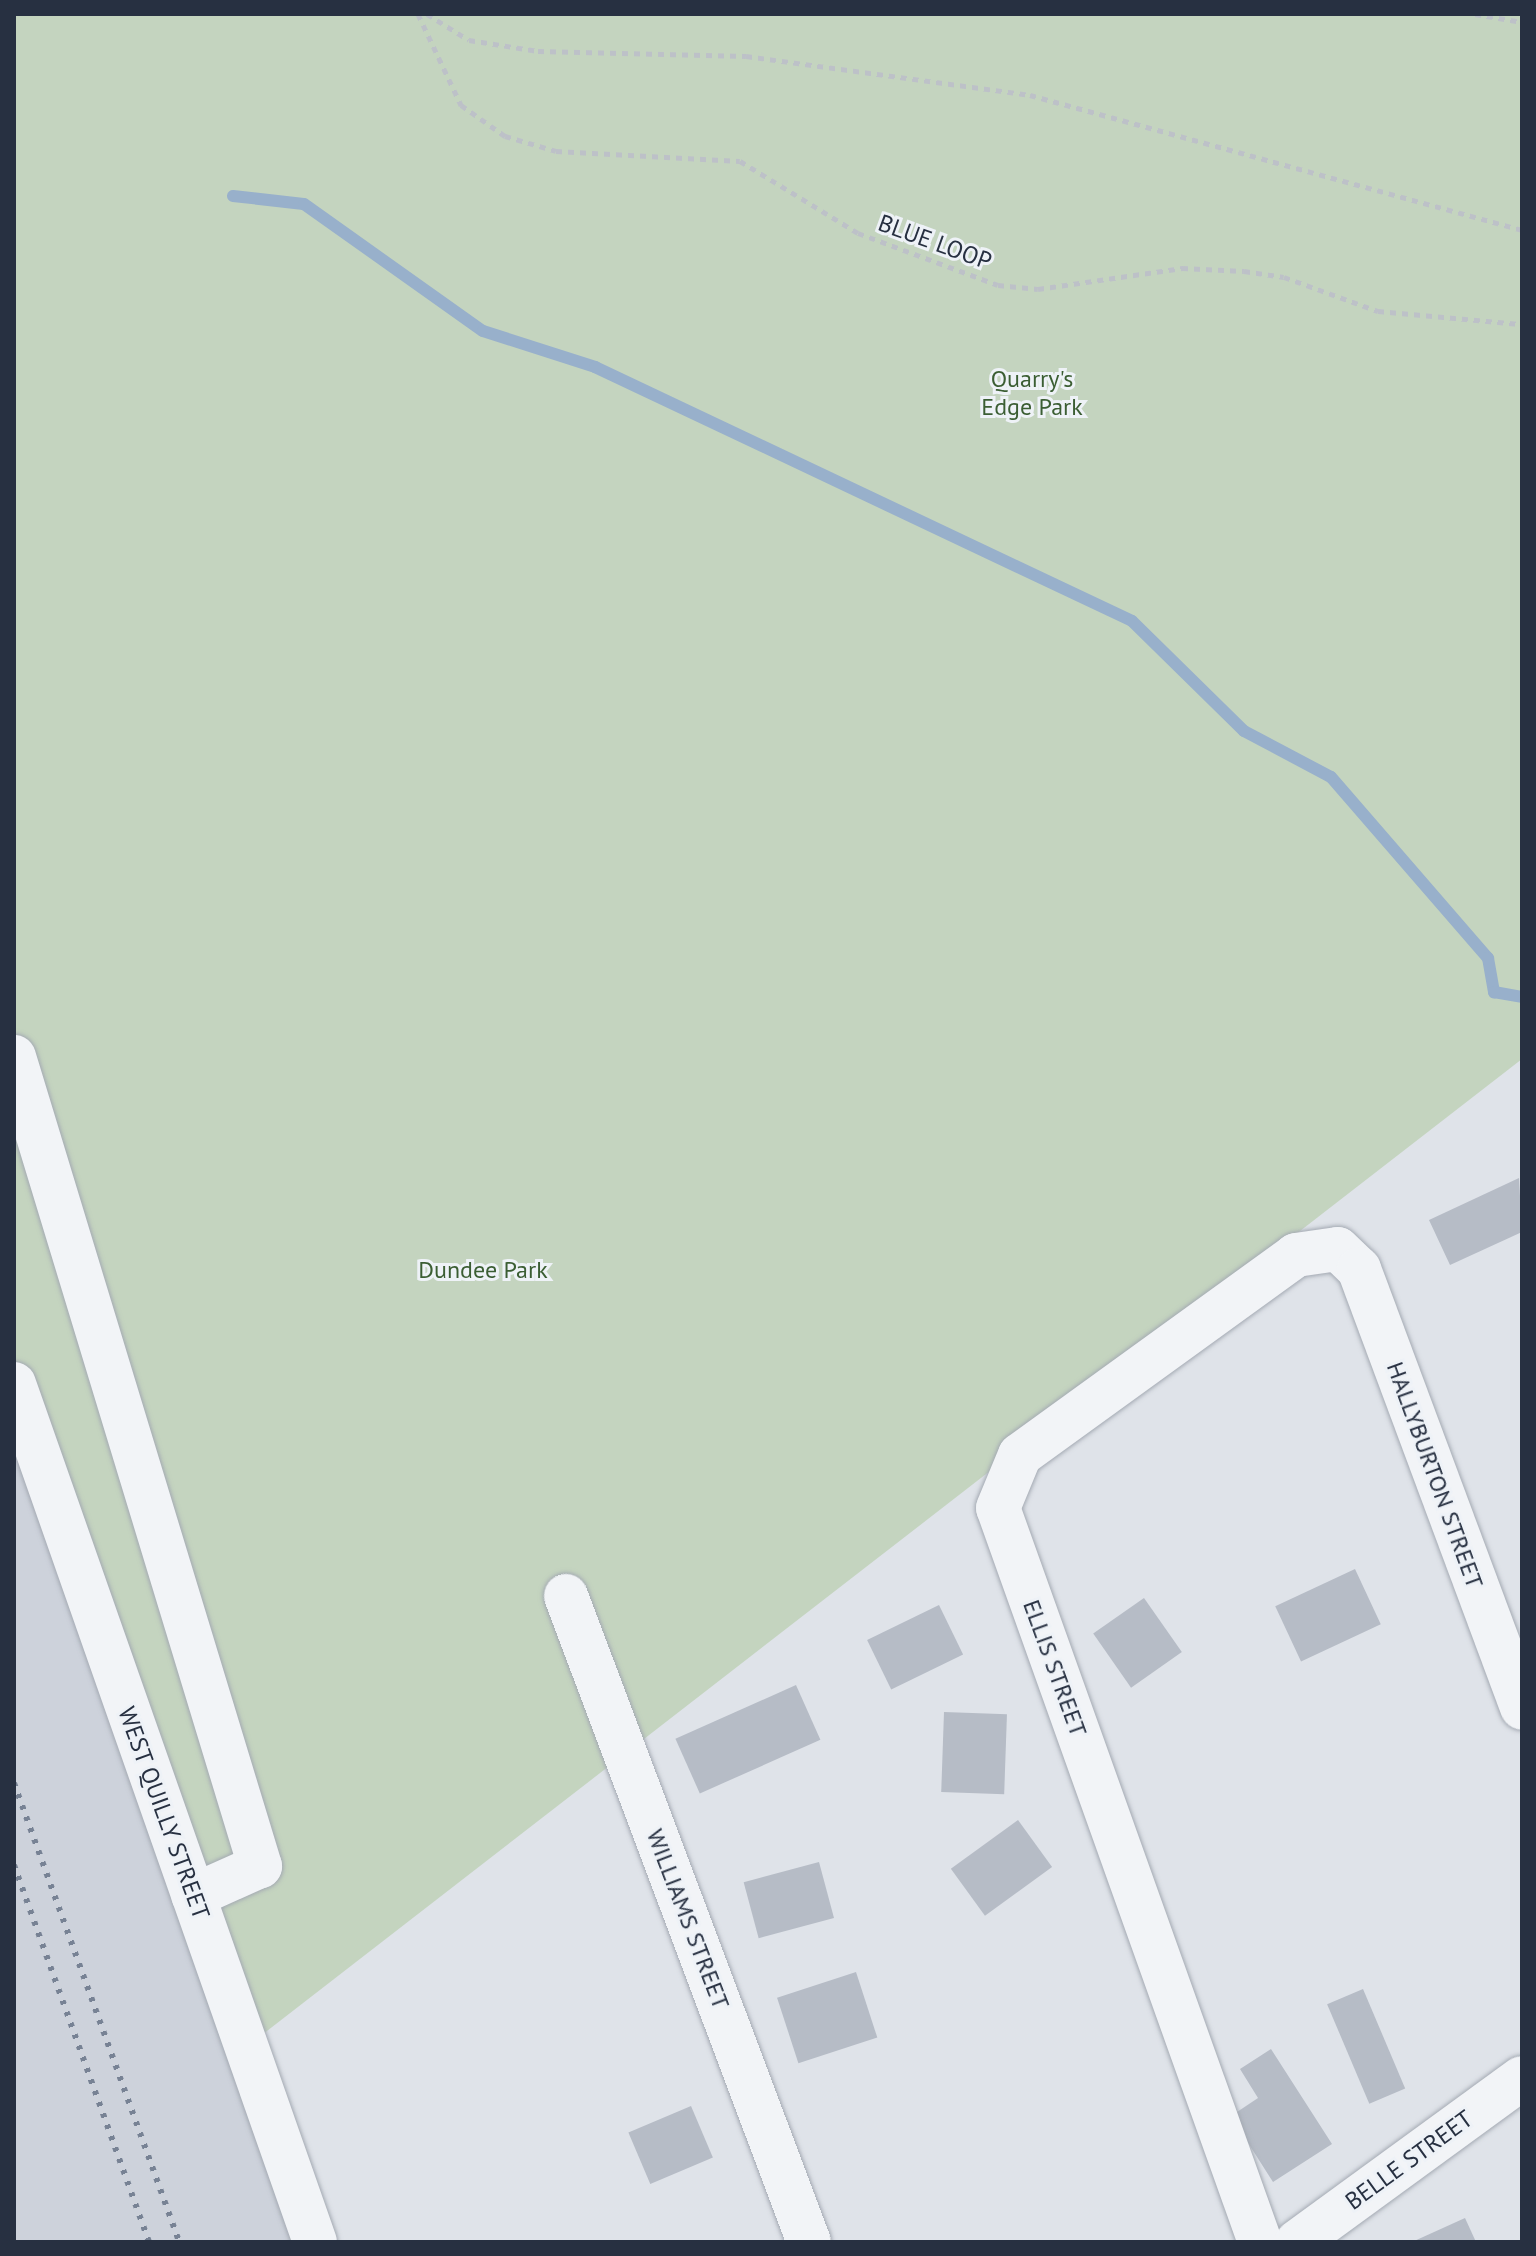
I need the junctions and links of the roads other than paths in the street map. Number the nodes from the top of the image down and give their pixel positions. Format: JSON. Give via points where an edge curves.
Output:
{"nodes":[{"id":1,"x":14,"y":1057,"type":"edge"},
{"id":2,"x":1338,"y":1249,"type":"joint"},
{"id":3,"x":14,"y":1384,"type":"edge"},
{"id":4,"x":566,"y":1596,"type":"dead end"},
{"id":5,"x":1522,"y":1708,"type":"edge"},
{"id":6,"x":193,"y":1896,"type":"junction"},
{"id":7,"x":1522,"y":2078,"type":"edge"},
{"id":8,"x":315,"y":2242,"type":"edge"},
{"id":9,"x":809,"y":2242,"type":"edge"},
{"id":10,"x":1260,"y":2242,"type":"edge"},
{"id":11,"x":1297,"y":2242,"type":"edge"}],
"edges":[{"from":1,"to":6,"type":"street","via":[[260,1866]]},
{"from":2,"to":5,"type":"street","name":"HALLYBURTON STREET","via":[[1359,1269]]},
{"from":2,"to":10,"type":"street","name":"ELLIS STREET","via":[[1296,1255],[1020,1455],[998,1508]]},
{"from":3,"to":6,"type":"street","name":"WEST QUILLY STREET"},
{"from":4,"to":9,"type":"street","name":"WILLIAMS STREET"},
{"from":6,"to":8,"type":"street","name":"WEST QUILLY STREET"},
{"from":7,"to":11,"type":"street","name":"BELLE STREET"}]}
